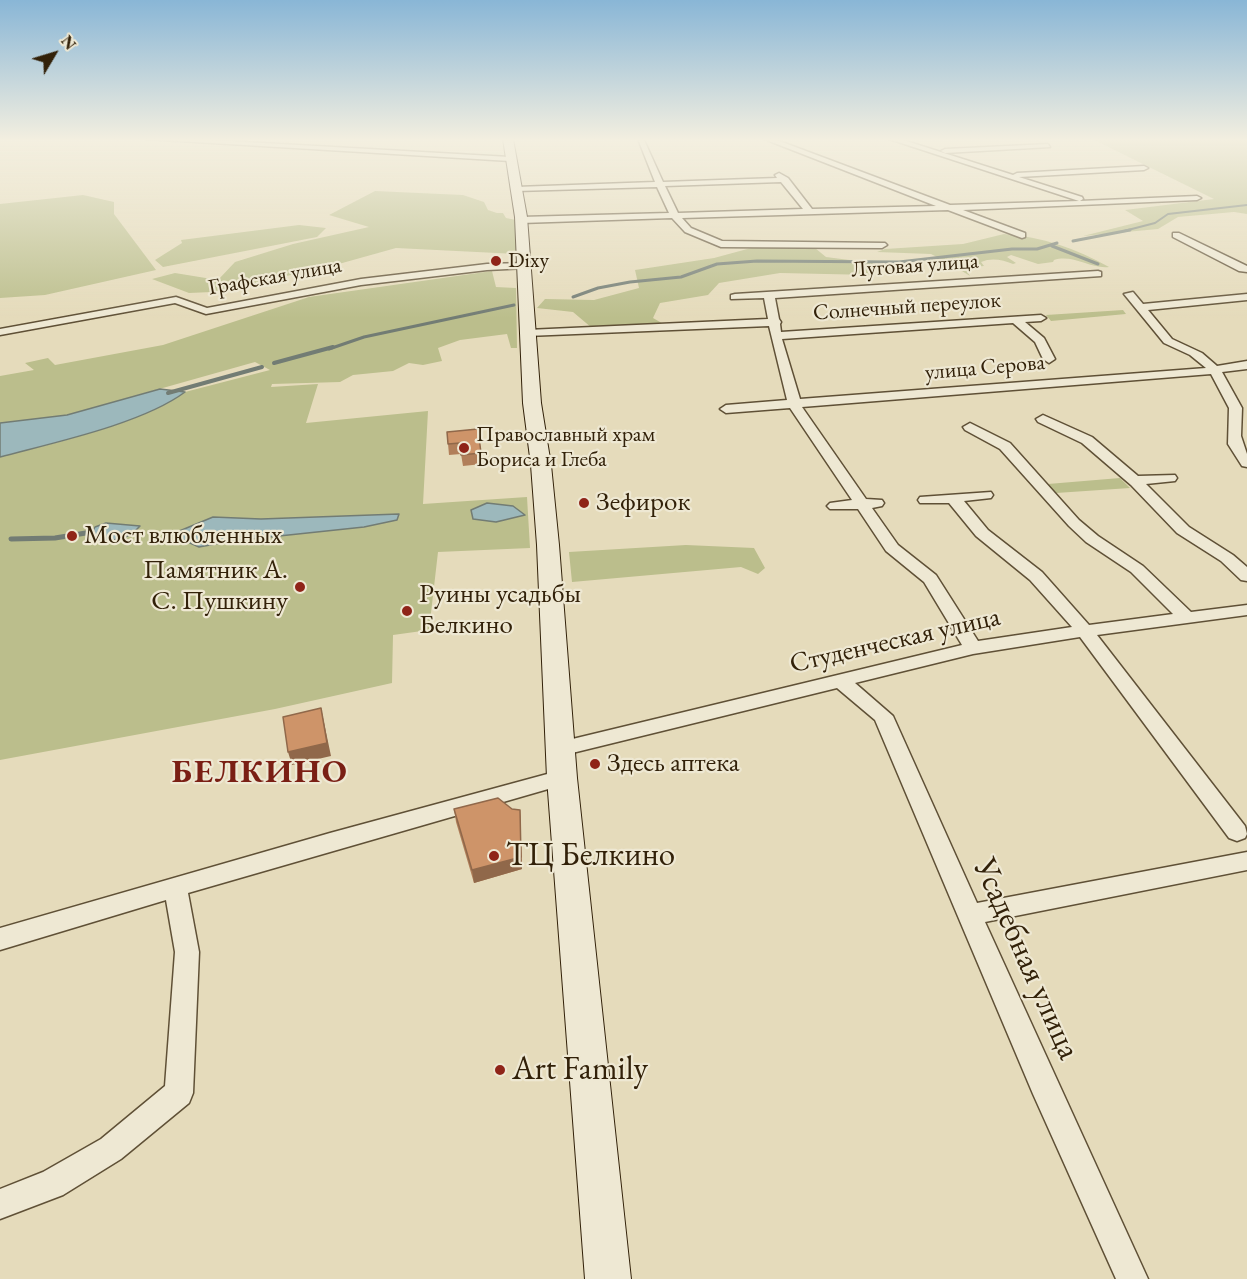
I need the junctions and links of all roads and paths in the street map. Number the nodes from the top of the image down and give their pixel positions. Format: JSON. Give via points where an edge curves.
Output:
{"nodes":[{"id":1,"x":518,"y":199,"type":"edge"},
{"id":2,"x":667,"y":199,"type":"edge"},
{"id":3,"x":799,"y":199,"type":"edge"},
{"id":4,"x":925,"y":199,"type":"edge"},
{"id":5,"x":1079,"y":199,"type":"edge"},
{"id":6,"x":1183,"y":199,"type":"edge"},
{"id":7,"x":1092,"y":203,"type":"junction"},
{"id":8,"x":947,"y":207,"type":"junction"},
{"id":9,"x":809,"y":211,"type":"junction"},
{"id":10,"x":675,"y":216,"type":"junction"},
{"id":11,"x":521,"y":220,"type":"junction"},
{"id":12,"x":1022,"y":235,"type":"dead end"},
{"id":13,"x":1176,"y":235,"type":"dead end"},
{"id":14,"x":882,"y":245,"type":"dead end"},
{"id":15,"x":524,"y":266,"type":"junction"},
{"id":16,"x":1247,"y":269,"type":"edge"},
{"id":17,"x":1098,"y":273,"type":"dead end"},
{"id":18,"x":1129,"y":294,"type":"dead end"},
{"id":19,"x":769,"y":295,"type":"junction"},
{"id":20,"x":735,"y":297,"type":"dead end"},
{"id":21,"x":1247,"y":297,"type":"edge"},
{"id":22,"x":1142,"y":307,"type":"junction"},
{"id":23,"x":1041,"y":318,"type":"dead end"},
{"id":24,"x":1016,"y":320,"type":"junction"},
{"id":25,"x":776,"y":329,"type":"junction"},
{"id":26,"x":0,"y":332,"type":"edge"},
{"id":27,"x":527,"y":333,"type":"junction"},
{"id":28,"x":1247,"y":365,"type":"edge"},
{"id":29,"x":1215,"y":370,"type":"junction"},
{"id":30,"x":1069,"y":382,"type":"junction"},
{"id":31,"x":795,"y":405,"type":"junction"},
{"id":32,"x":726,"y":409,"type":"dead end"},
{"id":33,"x":1043,"y":419,"type":"dead end"},
{"id":34,"x":970,"y":427,"type":"dead end"},
{"id":35,"x":1247,"y":463,"type":"edge"},
{"id":36,"x":1170,"y":478,"type":"dead end"},
{"id":37,"x":1132,"y":481,"type":"junction"},
{"id":38,"x":986,"y":495,"type":"dead end"},
{"id":39,"x":953,"y":498,"type":"junction"},
{"id":40,"x":926,"y":500,"type":"dead end"},
{"id":41,"x":877,"y":503,"type":"dead end"},
{"id":42,"x":860,"y":505,"type":"junction"},
{"id":43,"x":834,"y":506,"type":"dead end"},
{"id":44,"x":1247,"y":576,"type":"edge"},
{"id":45,"x":1247,"y":610,"type":"edge"},
{"id":46,"x":1187,"y":618,"type":"junction"},
{"id":47,"x":1085,"y":631,"type":"junction"},
{"id":48,"x":973,"y":648,"type":"junction"},
{"id":49,"x":841,"y":681,"type":"junction"},
{"id":50,"x":560,"y":749,"type":"junction"},
{"id":51,"x":562,"y":778,"type":"junction"},
{"id":52,"x":1237,"y":832,"type":"dead end"},
{"id":53,"x":1246,"y":863,"type":"edge"},
{"id":54,"x":175,"y":887,"type":"junction"},
{"id":55,"x":969,"y":915,"type":"junction"},
{"id":56,"x":0,"y":939,"type":"edge"},
{"id":57,"x":0,"y":1204,"type":"edge"},
{"id":58,"x":608,"y":1279,"type":"edge"},
{"id":59,"x":1132,"y":1279,"type":"edge"}],
"edges":[{"from":1,"to":11,"type":"street"},
{"from":2,"to":10,"type":"street"},
{"from":3,"to":9,"type":"street"},
{"from":4,"to":8,"type":"street"},
{"from":5,"to":7,"type":"street"},
{"from":6,"to":7,"type":"street"},
{"from":7,"to":8,"type":"street"},
{"from":8,"to":9,"type":"street"},
{"from":8,"to":12,"type":"street"},
{"from":9,"to":10,"type":"street"},
{"from":10,"to":11,"type":"street"},
{"from":10,"to":14,"type":"street","via":[[688,230],[721,244]]},
{"from":11,"to":15,"type":"street"},
{"from":13,"to":16,"type":"street"},
{"from":15,"to":26,"type":"street","name":"Графская улица","via":[[361,282],[206,311],[176,300]]},
{"from":15,"to":27,"type":"street"},
{"from":17,"to":19,"type":"street","name":"Луговая улица"},
{"from":18,"to":22,"type":"street"},
{"from":19,"to":20,"type":"street","name":"Луговая улица"},
{"from":19,"to":25,"type":"street"},
{"from":21,"to":22,"type":"street"},
{"from":22,"to":29,"type":"street","via":[[1169,341],[1199,355]]},
{"from":23,"to":24,"type":"street","name":"Солнечный переулок"},
{"from":24,"to":25,"type":"street","name":"Солнечный переулок"},
{"from":24,"to":30,"type":"street","via":[[1040,340],[1050,360]]},
{"from":25,"to":27,"type":"street"},
{"from":25,"to":31,"type":"street"},
{"from":27,"to":50,"type":"street","via":[[548,545]]},
{"from":28,"to":29,"type":"street","name":"улица Серова"},
{"from":29,"to":30,"type":"street","name":"улица Серова"},
{"from":29,"to":35,"type":"street","via":[[1234,401],[1234,445]]},
{"from":30,"to":31,"type":"street","name":"улица Серова"},
{"from":31,"to":32,"type":"street","name":"улица Серова"},
{"from":31,"to":42,"type":"street"},
{"from":33,"to":37,"type":"street","via":[[1087,440]]},
{"from":34,"to":46,"type":"street","via":[[1005,446],[1036,491],[1092,539],[1137,568]]},
{"from":36,"to":37,"type":"street"},
{"from":37,"to":44,"type":"street","via":[[1183,530]]},
{"from":38,"to":39,"type":"street"},
{"from":39,"to":40,"type":"street"},
{"from":39,"to":47,"type":"street","via":[[982,533],[1036,576]]},
{"from":41,"to":42,"type":"street"},
{"from":42,"to":43,"type":"street"},
{"from":42,"to":48,"type":"street","via":[[892,548],[930,579]]},
{"from":45,"to":46,"type":"street","name":"Студенческая улица"},
{"from":46,"to":47,"type":"street","name":"Студенческая улица"},
{"from":47,"to":48,"type":"street","name":"Студенческая улица"},
{"from":47,"to":52,"type":"street"},
{"from":48,"to":49,"type":"street","name":"Студенческая улица"},
{"from":49,"to":50,"type":"street","name":"Студенческая улица"},
{"from":49,"to":55,"type":"street","name":"Усадебная улица","via":[[883,716]]},
{"from":50,"to":51,"type":"street"},
{"from":51,"to":54,"type":"street"},
{"from":51,"to":58,"type":"street"},
{"from":53,"to":55,"type":"street"},
{"from":54,"to":56,"type":"street"},
{"from":54,"to":57,"type":"street","via":[[187,952],[179,1093],[111,1149],[52,1184]]},
{"from":55,"to":59,"type":"street","name":"Усадебная улица"}]}
